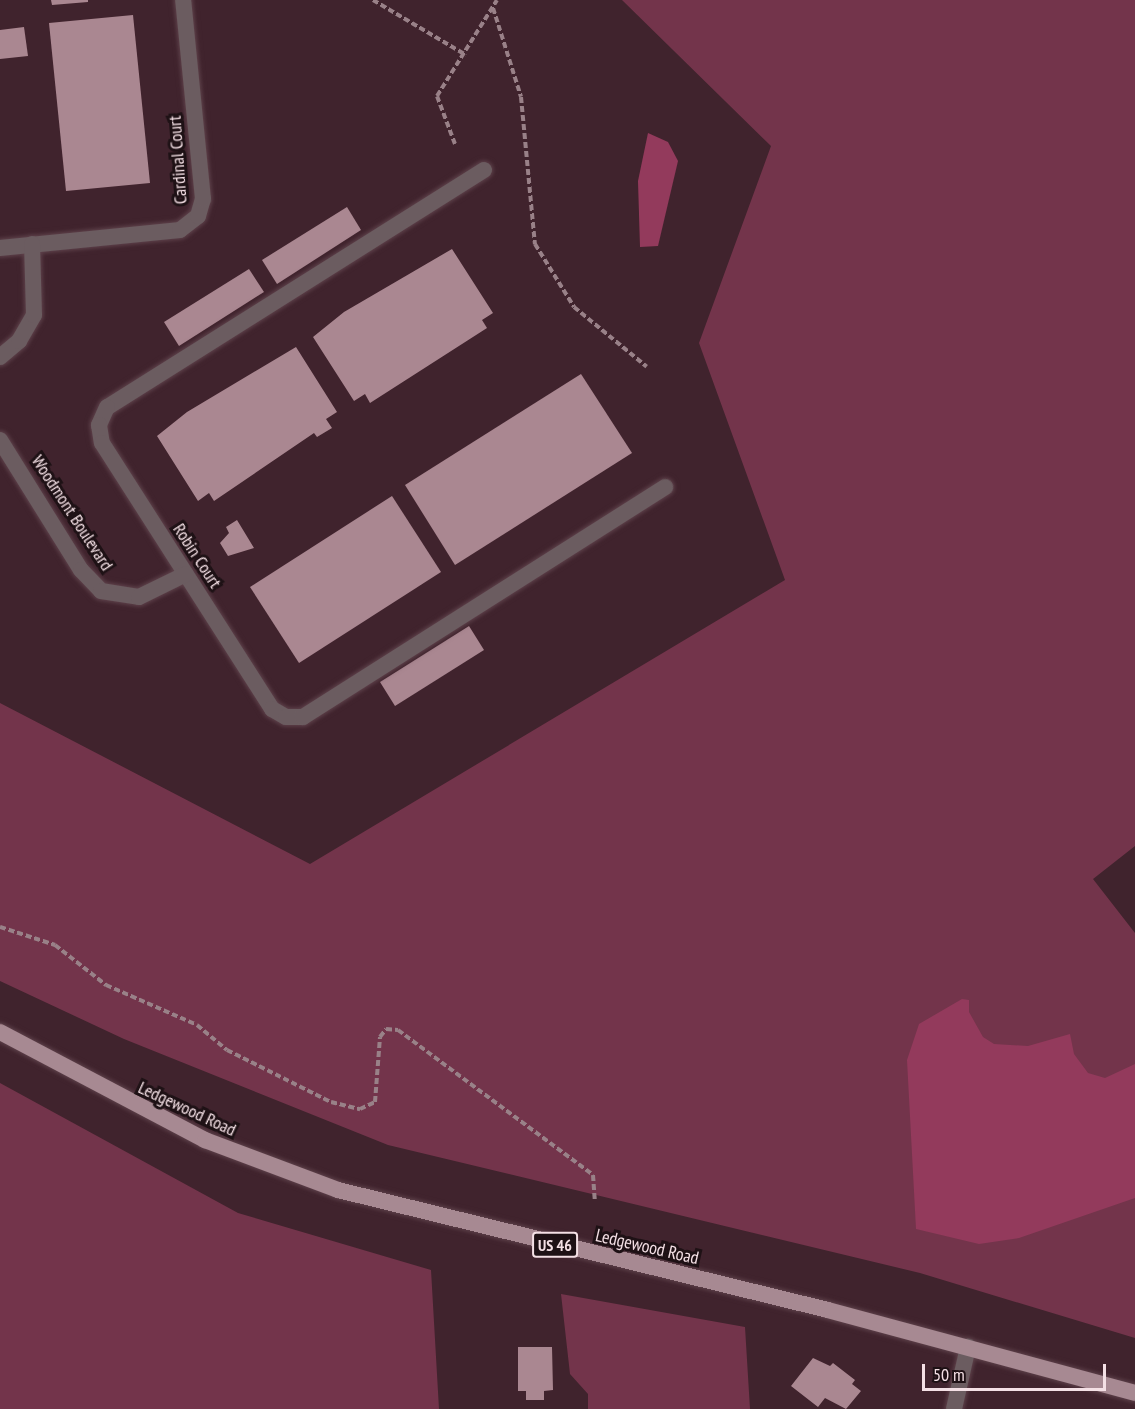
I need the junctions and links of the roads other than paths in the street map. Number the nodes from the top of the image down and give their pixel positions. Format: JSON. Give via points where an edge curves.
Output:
{"nodes":[{"id":1,"x":183,"y":0,"type":"edge"},
{"id":2,"x":484,"y":170,"type":"dead end"},
{"id":3,"x":32,"y":244,"type":"junction"},
{"id":4,"x":0,"y":248,"type":"edge"},
{"id":5,"x":0,"y":357,"type":"edge"},
{"id":6,"x":0,"y":440,"type":"edge"},
{"id":7,"x":665,"y":487,"type":"dead end"},
{"id":8,"x":186,"y":574,"type":"junction"},
{"id":9,"x":0,"y":1032,"type":"edge"},
{"id":10,"x":968,"y":1347,"type":"junction"},
{"id":11,"x":1135,"y":1394,"type":"edge"},
{"id":12,"x":954,"y":1409,"type":"edge"}],
"edges":[{"from":1,"to":3,"type":"street","name":"Cardinal Court","via":[[203,199],[198,216],[180,230]]},
{"from":2,"to":8,"type":"street","name":"Robin Court","via":[[100,415],[102,443]]},
{"from":3,"to":4,"type":"street","name":"Cardinal Court"},
{"from":3,"to":5,"type":"street","via":[[34,315],[19,341]]},
{"from":6,"to":8,"type":"street","name":"Woodmont Boulevard","via":[[81,570],[101,591],[140,597]]},
{"from":7,"to":8,"type":"street","name":"Robin Court","via":[[303,717],[286,717],[272,709]]},
{"from":9,"to":10,"type":"main road","name":"Ledgewood Road","number":"US 46","via":[[205,1140],[338,1190]]},
{"from":10,"to":11,"type":"main road","name":"Ledgewood Road","number":"US 46"},
{"from":10,"to":12,"type":"street"}]}
